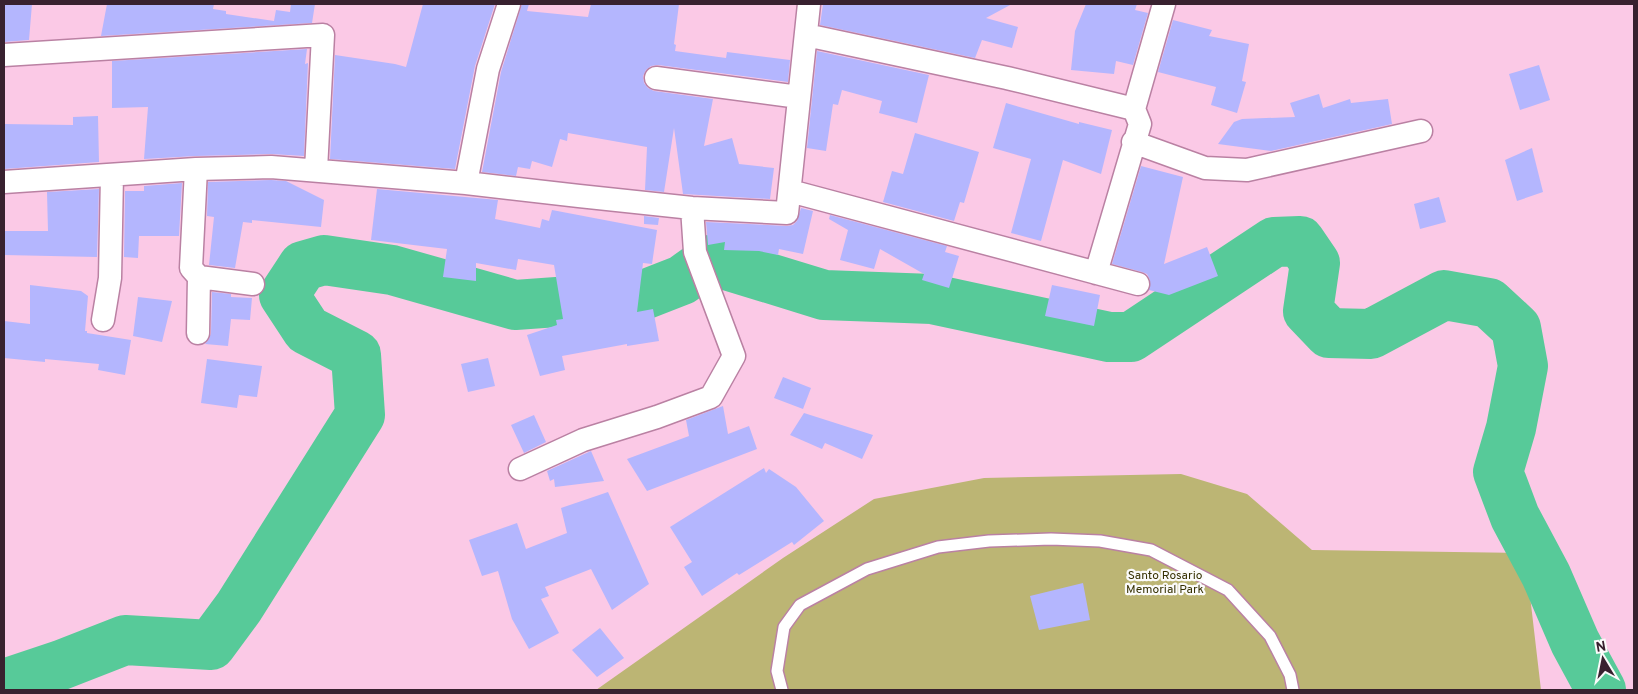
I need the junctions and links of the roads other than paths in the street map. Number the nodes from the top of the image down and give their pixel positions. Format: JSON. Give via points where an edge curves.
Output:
{"nodes":[{"id":1,"x":510,"y":4,"type":"edge"},
{"id":2,"x":809,"y":4,"type":"edge"},
{"id":3,"x":1164,"y":4,"type":"edge"},
{"id":4,"x":806,"y":35,"type":"junction"},
{"id":5,"x":4,"y":55,"type":"edge"},
{"id":6,"x":656,"y":78,"type":"dead end"},
{"id":7,"x":800,"y":97,"type":"junction"},
{"id":8,"x":1134,"y":109,"type":"junction"},
{"id":9,"x":1421,"y":132,"type":"dead end"},
{"id":10,"x":1133,"y":142,"type":"junction"},
{"id":11,"x":196,"y":169,"type":"junction"},
{"id":12,"x":316,"y":170,"type":"junction"},
{"id":13,"x":112,"y":175,"type":"junction"},
{"id":14,"x":4,"y":182,"type":"edge"},
{"id":15,"x":466,"y":183,"type":"junction"},
{"id":16,"x":790,"y":191,"type":"junction"},
{"id":17,"x":692,"y":208,"type":"junction"},
{"id":18,"x":1096,"y":273,"type":"junction"},
{"id":19,"x":199,"y":277,"type":"junction"},
{"id":20,"x":253,"y":284,"type":"dead end"},
{"id":21,"x":1138,"y":284,"type":"dead end"},
{"id":22,"x":103,"y":320,"type":"dead end"},
{"id":23,"x":198,"y":333,"type":"dead end"},
{"id":24,"x":520,"y":469,"type":"dead end"},
{"id":25,"x":782,"y":690,"type":"edge"},
{"id":26,"x":1293,"y":690,"type":"edge"}],
"edges":[{"from":1,"to":15,"type":"street","via":[[488,69]]},
{"from":2,"to":4,"type":"street"},
{"from":3,"to":8,"type":"street"},
{"from":4,"to":7,"type":"street"},
{"from":4,"to":8,"type":"street"},
{"from":5,"to":12,"type":"street","via":[[323,35]]},
{"from":6,"to":7,"type":"street"},
{"from":7,"to":16,"type":"street"},
{"from":8,"to":10,"type":"street","via":[[1140,124]]},
{"from":9,"to":10,"type":"street","via":[[1247,170],[1205,168]]},
{"from":10,"to":18,"type":"street"},
{"from":11,"to":12,"type":"street","via":[[271,166]]},
{"from":11,"to":13,"type":"street"},
{"from":11,"to":19,"type":"street","via":[[191,268]]},
{"from":12,"to":15,"type":"street"},
{"from":13,"to":14,"type":"street"},
{"from":13,"to":22,"type":"street","via":[[110,278]]},
{"from":15,"to":17,"type":"street"},
{"from":16,"to":17,"type":"street","via":[[787,213]]},
{"from":16,"to":18,"type":"street"},
{"from":17,"to":24,"type":"street","via":[[695,252],[734,356],[711,397],[583,440]]},
{"from":18,"to":21,"type":"street"},
{"from":19,"to":20,"type":"street"},
{"from":19,"to":23,"type":"street"},
{"from":25,"to":26,"type":"lane","via":[[777,671],[784,626],[800,604],[867,569],[938,548],[989,541],[1051,539],[1100,541],[1151,550],[1228,590],[1270,636],[1290,675]]}]}
